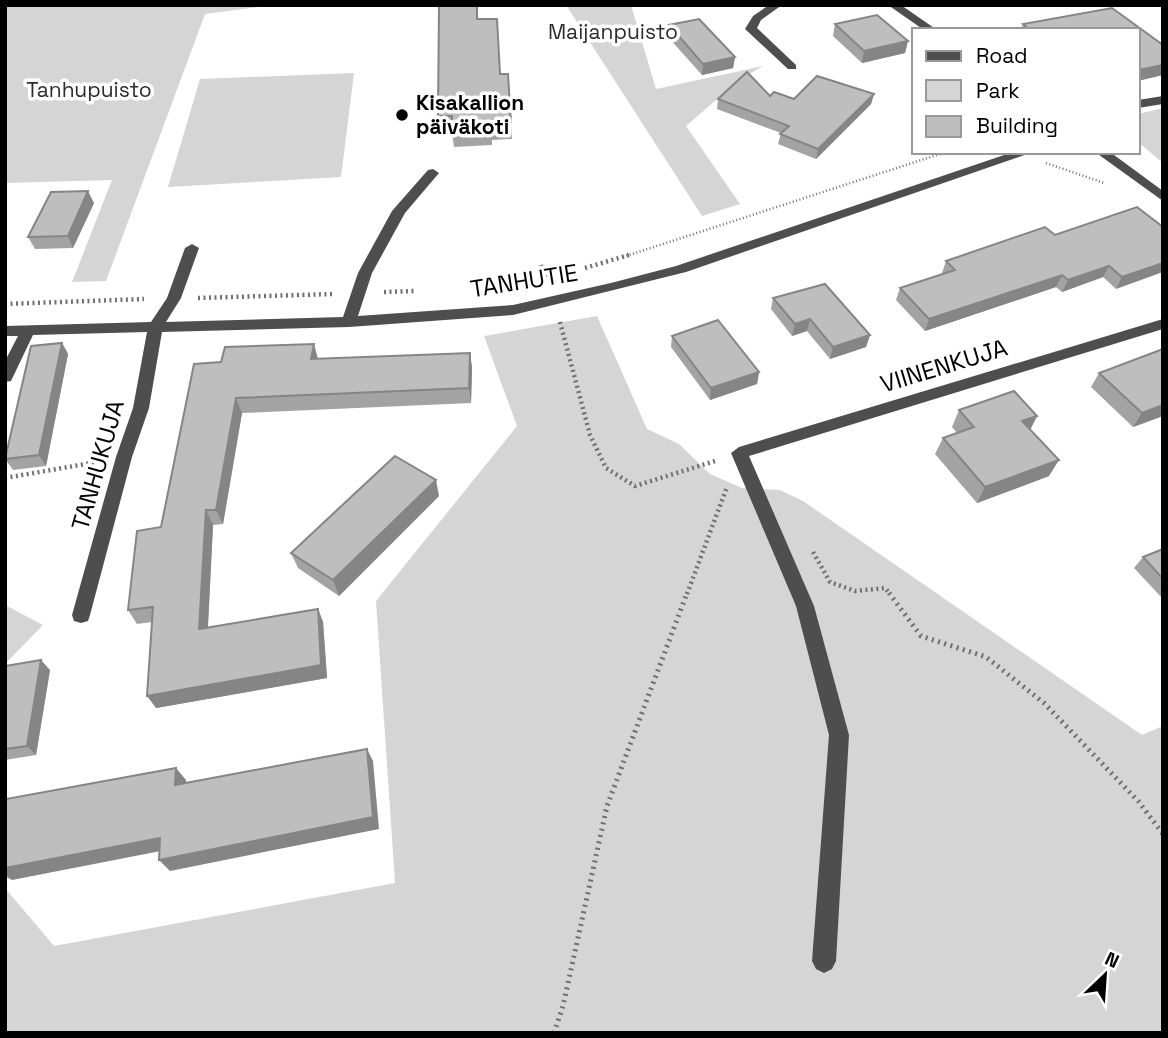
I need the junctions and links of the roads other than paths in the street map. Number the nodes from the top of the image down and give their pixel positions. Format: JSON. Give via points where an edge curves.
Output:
{"nodes":[{"id":1,"x":777,"y":5,"type":"edge"},
{"id":2,"x":893,"y":5,"type":"edge"},
{"id":3,"x":929,"y":28,"type":"edge"},
{"id":4,"x":792,"y":67,"type":"dead end"},
{"id":5,"x":1163,"y":100,"type":"edge"},
{"id":6,"x":1140,"y":104,"type":"edge"},
{"id":7,"x":1021,"y":154,"type":"edge"},
{"id":8,"x":1104,"y":154,"type":"edge"},
{"id":9,"x":433,"y":173,"type":"dead end"},
{"id":10,"x":1163,"y":197,"type":"edge"},
{"id":11,"x":192,"y":248,"type":"dead end"},
{"id":12,"x":349,"y":322,"type":"junction"},
{"id":13,"x":1163,"y":324,"type":"edge"},
{"id":14,"x":155,"y":327,"type":"junction"},
{"id":15,"x":5,"y":331,"type":"edge"},
{"id":16,"x":28,"y":331,"type":"junction"},
{"id":17,"x":5,"y":377,"type":"edge"},
{"id":18,"x":81,"y":615,"type":"dead end"},
{"id":19,"x":824,"y":961,"type":"dead end"}],
"edges":[{"from":1,"to":4,"type":"street","via":[[757,18],[751,29]]},
{"from":2,"to":3,"type":"street"},
{"from":5,"to":6,"type":"street"},
{"from":7,"to":12,"type":"street","name":"TANHUTIE","via":[[681,269],[555,302],[513,310]]},
{"from":8,"to":10,"type":"street"},
{"from":9,"to":12,"type":"street","via":[[399,211],[365,273]]},
{"from":11,"to":14,"type":"street","via":[[174,298]]},
{"from":12,"to":14,"type":"street","name":"TANHUTIE"},
{"from":13,"to":19,"type":"street","name":"VIINENKUJA","via":[[739,453],[805,606],[839,735]]},
{"from":14,"to":16,"type":"street","name":"TANHUTIE"},
{"from":14,"to":18,"type":"street","name":"TANHUKUJA","via":[[141,408]]},
{"from":15,"to":16,"type":"street","name":"TANHUTIE"},
{"from":16,"to":17,"type":"street"}]}
